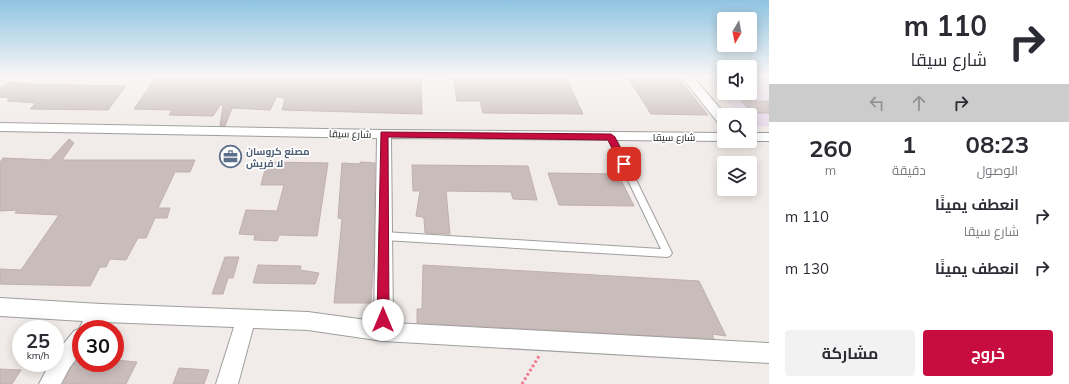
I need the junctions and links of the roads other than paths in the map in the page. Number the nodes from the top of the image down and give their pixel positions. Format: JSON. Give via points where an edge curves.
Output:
{"nodes":[{"id":1,"x":701,"y":94,"type":"edge"},
{"id":2,"x":717,"y":113,"type":"edge"},
{"id":3,"x":0,"y":127,"type":"edge"},
{"id":4,"x":384,"y":134,"type":"junction"},
{"id":5,"x":611,"y":137,"type":"junction"},
{"id":6,"x":717,"y":137,"type":"edge"},
{"id":7,"x":757,"y":137,"type":"edge"},
{"id":8,"x":769,"y":137,"type":"edge"},
{"id":9,"x":384,"y":236,"type":"junction"},
{"id":10,"x":0,"y":307,"type":"edge"},
{"id":11,"x":101,"y":313,"type":"junction"},
{"id":12,"x":246,"y":318,"type":"junction"},
{"id":13,"x":95,"y":320,"type":"edge"},
{"id":14,"x":383,"y":332,"type":"junction"},
{"id":15,"x":72,"y":349,"type":"edge"},
{"id":16,"x":769,"y":353,"type":"edge"},
{"id":17,"x":50,"y":384,"type":"edge"},
{"id":18,"x":226,"y":384,"type":"edge"}],
"edges":[{"from":1,"to":2,"type":"street"},
{"from":3,"to":4,"type":"street","name":"شارع سيقا"},
{"from":4,"to":5,"type":"street","name":"شارع سيقا"},
{"from":4,"to":9,"type":"street"},
{"from":5,"to":6,"type":"street","name":"شارع سيقا"},
{"from":5,"to":9,"type":"lane","via":[[667,253]]},
{"from":7,"to":8,"type":"street"},
{"from":9,"to":14,"type":"street"},
{"from":10,"to":11,"type":"street"},
{"from":11,"to":12,"type":"street"},
{"from":11,"to":13,"type":"street"},
{"from":12,"to":14,"type":"street","via":[[308,321]]},
{"from":12,"to":18,"type":"street"},
{"from":14,"to":16,"type":"street"},
{"from":15,"to":17,"type":"street"}]}
